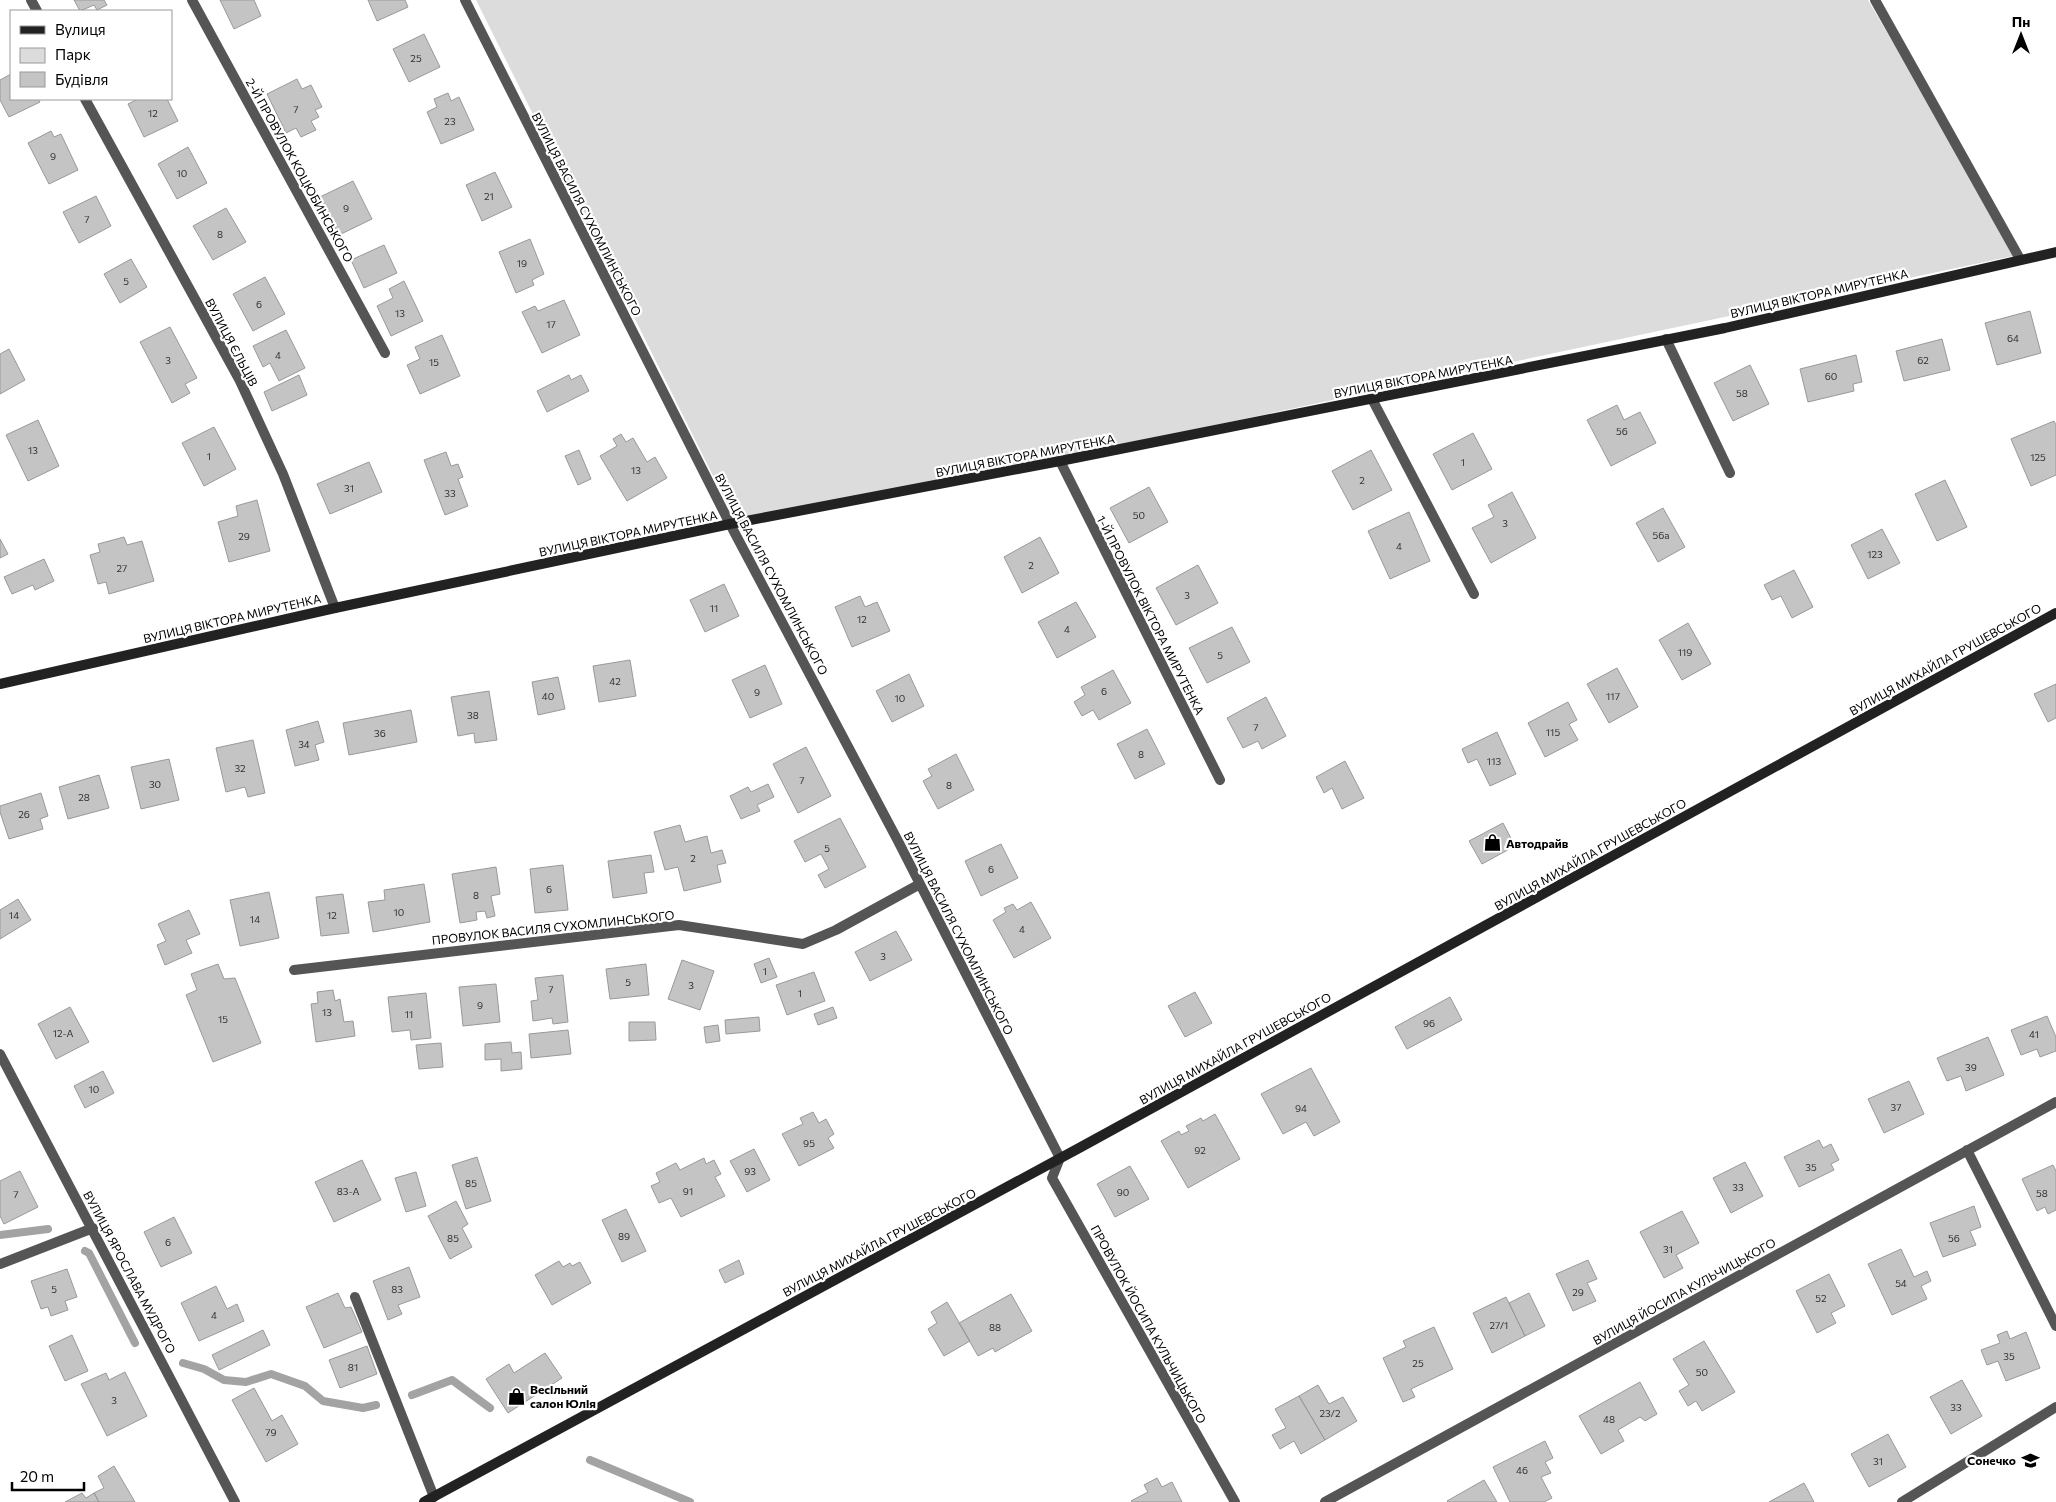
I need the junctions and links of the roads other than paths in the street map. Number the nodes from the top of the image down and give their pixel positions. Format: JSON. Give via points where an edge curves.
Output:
{"nodes":[{"id":1,"x":192,"y":0,"type":"edge"},
{"id":2,"x":465,"y":0,"type":"edge"},
{"id":3,"x":1875,"y":0,"type":"edge"},
{"id":4,"x":86,"y":100,"type":"edge"},
{"id":5,"x":2056,"y":252,"type":"edge"},
{"id":6,"x":2020,"y":259,"type":"junction"},
{"id":7,"x":1666,"y":339,"type":"junction"},
{"id":8,"x":385,"y":353,"type":"dead end"},
{"id":9,"x":1372,"y":399,"type":"junction"},
{"id":10,"x":1060,"y":461,"type":"junction"},
{"id":11,"x":1730,"y":473,"type":"dead end"},
{"id":12,"x":730,"y":524,"type":"junction"},
{"id":13,"x":1474,"y":594,"type":"dead end"},
{"id":14,"x":335,"y":608,"type":"junction"},
{"id":15,"x":2056,"y":613,"type":"edge"},
{"id":16,"x":0,"y":684,"type":"edge"},
{"id":17,"x":1220,"y":780,"type":"dead end"},
{"id":18,"x":920,"y":884,"type":"junction"},
{"id":19,"x":294,"y":970,"type":"dead end"},
{"id":20,"x":0,"y":1054,"type":"edge"},
{"id":21,"x":2056,"y":1102,"type":"edge"},
{"id":22,"x":1967,"y":1150,"type":"junction"},
{"id":23,"x":1060,"y":1158,"type":"junction"},
{"id":24,"x":93,"y":1228,"type":"junction"},
{"id":25,"x":0,"y":1264,"type":"edge"},
{"id":26,"x":356,"y":1297,"type":"dead end"},
{"id":27,"x":2056,"y":1326,"type":"edge"},
{"id":28,"x":2056,"y":1407,"type":"edge"},
{"id":29,"x":434,"y":1496,"type":"junction"},
{"id":30,"x":235,"y":1502,"type":"edge"},
{"id":31,"x":424,"y":1502,"type":"edge"},
{"id":32,"x":1235,"y":1502,"type":"edge"},
{"id":33,"x":1325,"y":1502,"type":"edge"},
{"id":34,"x":1902,"y":1502,"type":"edge"}],
"edges":[{"from":1,"to":8,"type":"street","name":"2-Й ПРОВУЛОК КОЦЮБИНСЬКОГО"},
{"from":2,"to":12,"type":"street","name":"ВУЛИЦЯ ВАСИЛЯ СУХОМЛИНСЬКОГО"},
{"from":3,"to":6,"type":"street"},
{"from":4,"to":14,"type":"street","name":"ВУЛИЦЯ ЄЛЬЦІВ","via":[[239,380],[283,474]]},
{"from":5,"to":6,"type":"street","name":"ВУЛИЦЯ ВІКТОРА МИРУТЕНКА"},
{"from":6,"to":7,"type":"street","name":"ВУЛИЦЯ ВІКТОРА МИРУТЕНКА"},
{"from":7,"to":9,"type":"street","name":"ВУЛИЦЯ ВІКТОРА МИРУТЕНКА"},
{"from":7,"to":11,"type":"street"},
{"from":9,"to":10,"type":"street","name":"ВУЛИЦЯ ВІКТОРА МИРУТЕНКА"},
{"from":9,"to":13,"type":"street"},
{"from":10,"to":12,"type":"street","name":"ВУЛИЦЯ ВІКТОРА МИРУТЕНКА"},
{"from":10,"to":17,"type":"street","name":"1-Й ПРОВУЛОК ВІКТОРА МИРУТЕНКА"},
{"from":12,"to":14,"type":"street","name":"ВУЛИЦЯ ВІКТОРА МИРУТЕНКА"},
{"from":12,"to":18,"type":"street","name":"ВУЛИЦЯ ВАСИЛЯ СУХОМЛИНСЬКОГО"},
{"from":14,"to":16,"type":"street","name":"ВУЛИЦЯ ВІКТОРА МИРУТЕНКА"},
{"from":15,"to":23,"type":"street","name":"ВУЛИЦЯ МИХАЙЛА ГРУШЕВСЬКОГО"},
{"from":18,"to":19,"type":"street","name":"ПРОВУЛОК ВАСИЛЯ СУХОМЛИНСЬКОГО","via":[[836,930],[803,944],[679,925]]},
{"from":18,"to":23,"type":"street","name":"ВУЛИЦЯ ВАСИЛЯ СУХОМЛИНСЬКОГО"},
{"from":20,"to":24,"type":"street","name":"ВУЛИЦЯ ЯРОСЛАВА МУДРОГО"},
{"from":21,"to":22,"type":"street","name":"ВУЛИЦЯ ЙОСИПА КУЛЬЧИЦЬКОГО"},
{"from":22,"to":27,"type":"street"},
{"from":22,"to":33,"type":"street","name":"ВУЛИЦЯ ЙОСИПА КУЛЬЧИЦЬКОГО"},
{"from":23,"to":29,"type":"street","name":"ВУЛИЦЯ МИХАЙЛА ГРУШЕВСЬКОГО"},
{"from":23,"to":32,"type":"street","name":"ПРОВУЛОК ЙОСИПА КУЛЬЧИЦЬКОГО","via":[[1052,1178]]},
{"from":24,"to":25,"type":"street"},
{"from":24,"to":30,"type":"street","name":"ВУЛИЦЯ ЯРОСЛАВА МУДРОГО"},
{"from":26,"to":29,"type":"street"},
{"from":28,"to":34,"type":"street"},
{"from":29,"to":31,"type":"street","name":"ВУЛИЦЯ МИХАЙЛА ГРУШЕВСЬКОГО"}]}
